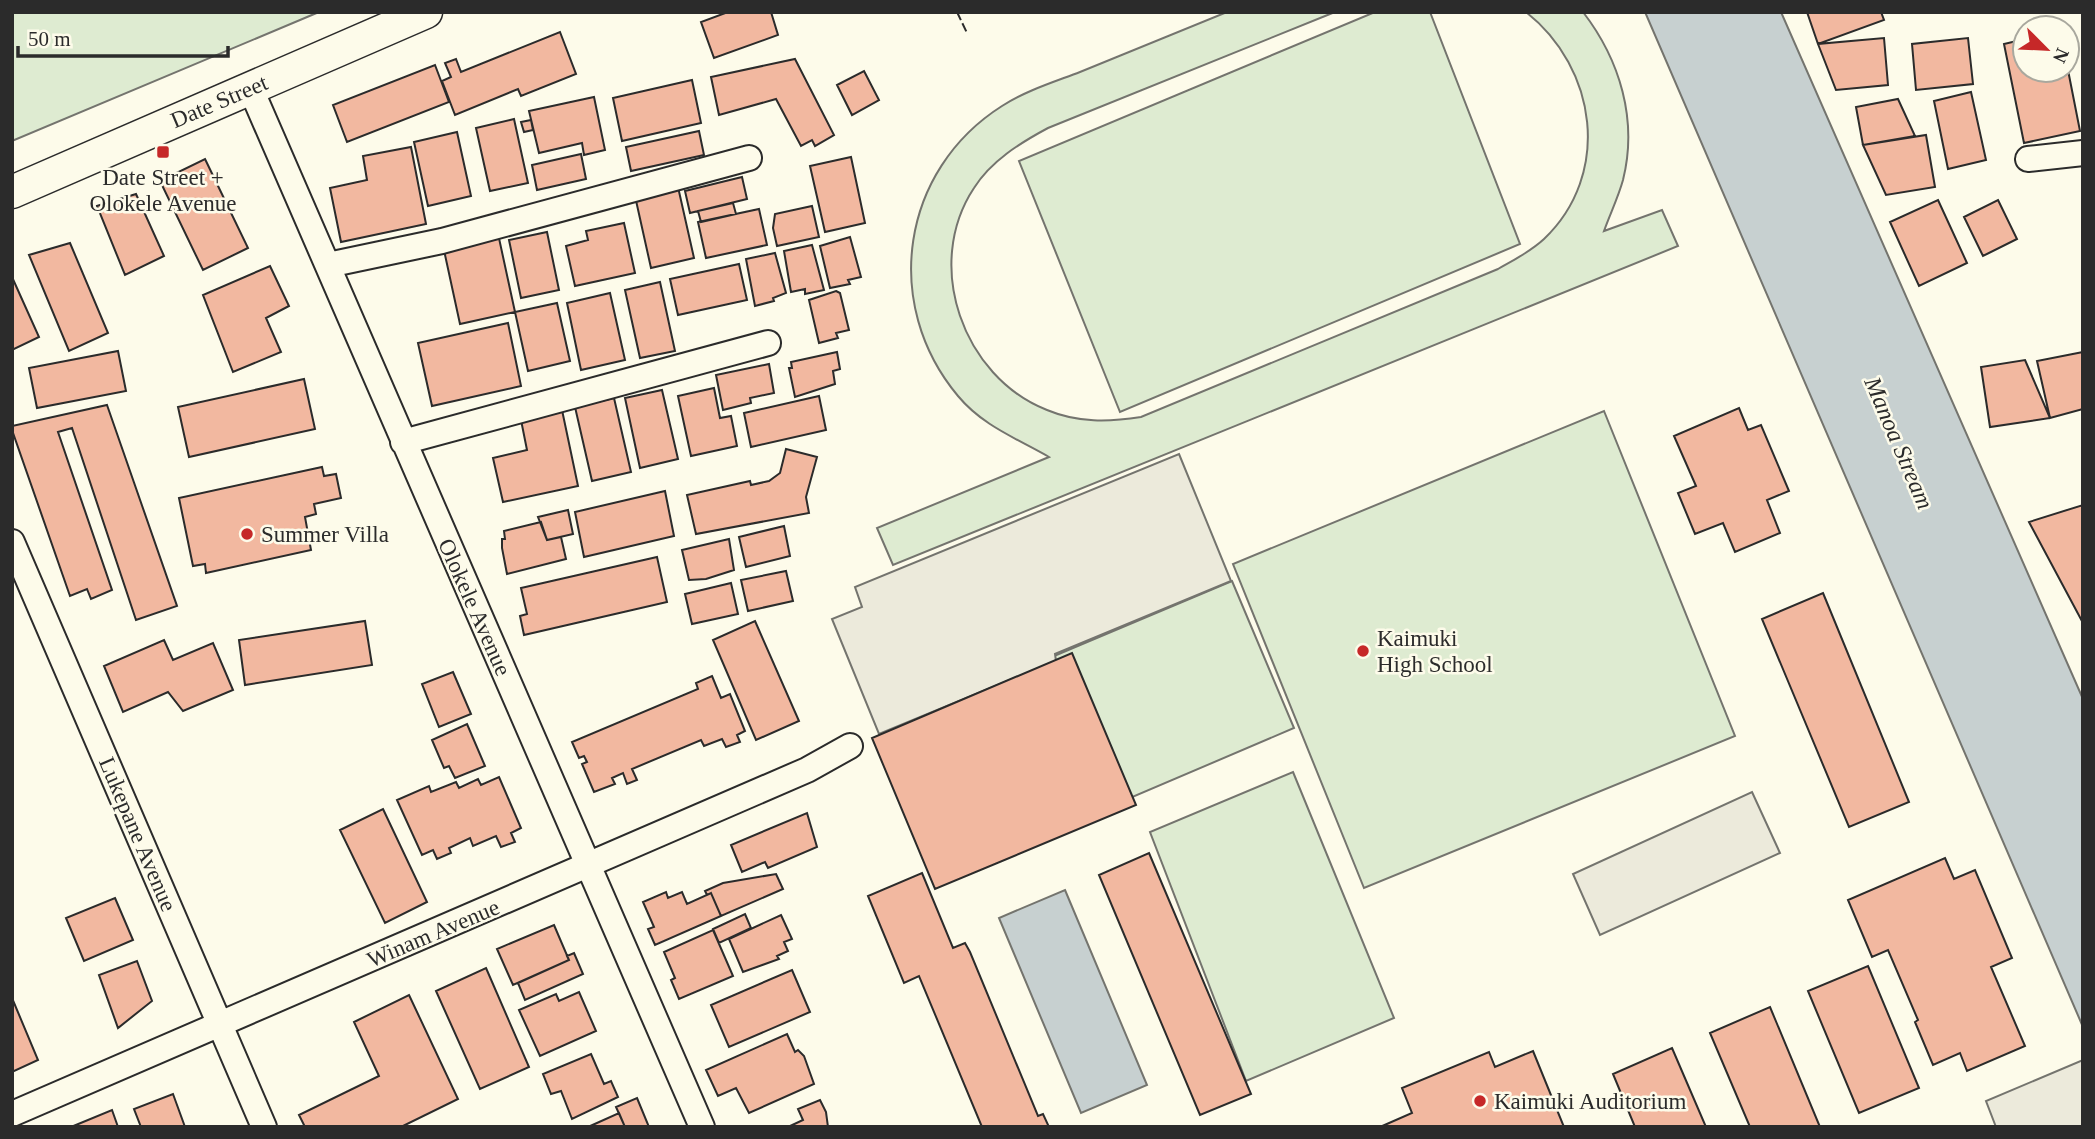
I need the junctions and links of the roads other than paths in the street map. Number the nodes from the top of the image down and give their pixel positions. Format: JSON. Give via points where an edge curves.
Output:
{"nodes":[{"id":1,"x":426,"y":12,"type":"edge"},
{"id":2,"x":250,"y":87,"type":"junction"},
{"id":3,"x":2083,"y":153,"type":"edge"},
{"id":4,"x":749,"y":158,"type":"dead end"},
{"id":5,"x":2028,"y":159,"type":"dead end"},
{"id":6,"x":12,"y":192,"type":"edge"},
{"id":7,"x":328,"y":265,"type":"junction"},
{"id":8,"x":768,"y":343,"type":"dead end"},
{"id":9,"x":402,"y":442,"type":"junction"},
{"id":10,"x":12,"y":542,"type":"edge"},
{"id":11,"x":850,"y":746,"type":"dead end"},
{"id":12,"x":589,"y":865,"type":"junction"},
{"id":13,"x":221,"y":1025,"type":"junction"},
{"id":14,"x":12,"y":1114,"type":"edge"},
{"id":15,"x":264,"y":1127,"type":"edge"},
{"id":16,"x":702,"y":1127,"type":"edge"}],
"edges":[{"from":1,"to":2,"type":"street","name":"Date Street"},
{"from":2,"to":6,"type":"street","name":"Date Street"},
{"from":2,"to":7,"type":"street","name":"Olokele Avenue"},
{"from":3,"to":5,"type":"street"},
{"from":4,"to":7,"type":"street","via":[[442,241]]},
{"from":7,"to":9,"type":"street","name":"Olokele Avenue"},
{"from":8,"to":9,"type":"street"},
{"from":9,"to":12,"type":"street","name":"Olokele Avenue"},
{"from":10,"to":13,"type":"street","name":"Lukepane Avenue"},
{"from":11,"to":12,"type":"street","name":"Winam Avenue","via":[[807,770]]},
{"from":12,"to":13,"type":"street","name":"Winam Avenue"},
{"from":12,"to":16,"type":"street","name":"Olokele Avenue"},
{"from":13,"to":14,"type":"street","name":"Winam Avenue"},
{"from":13,"to":15,"type":"street","name":"Lukepane Avenue"}]}
